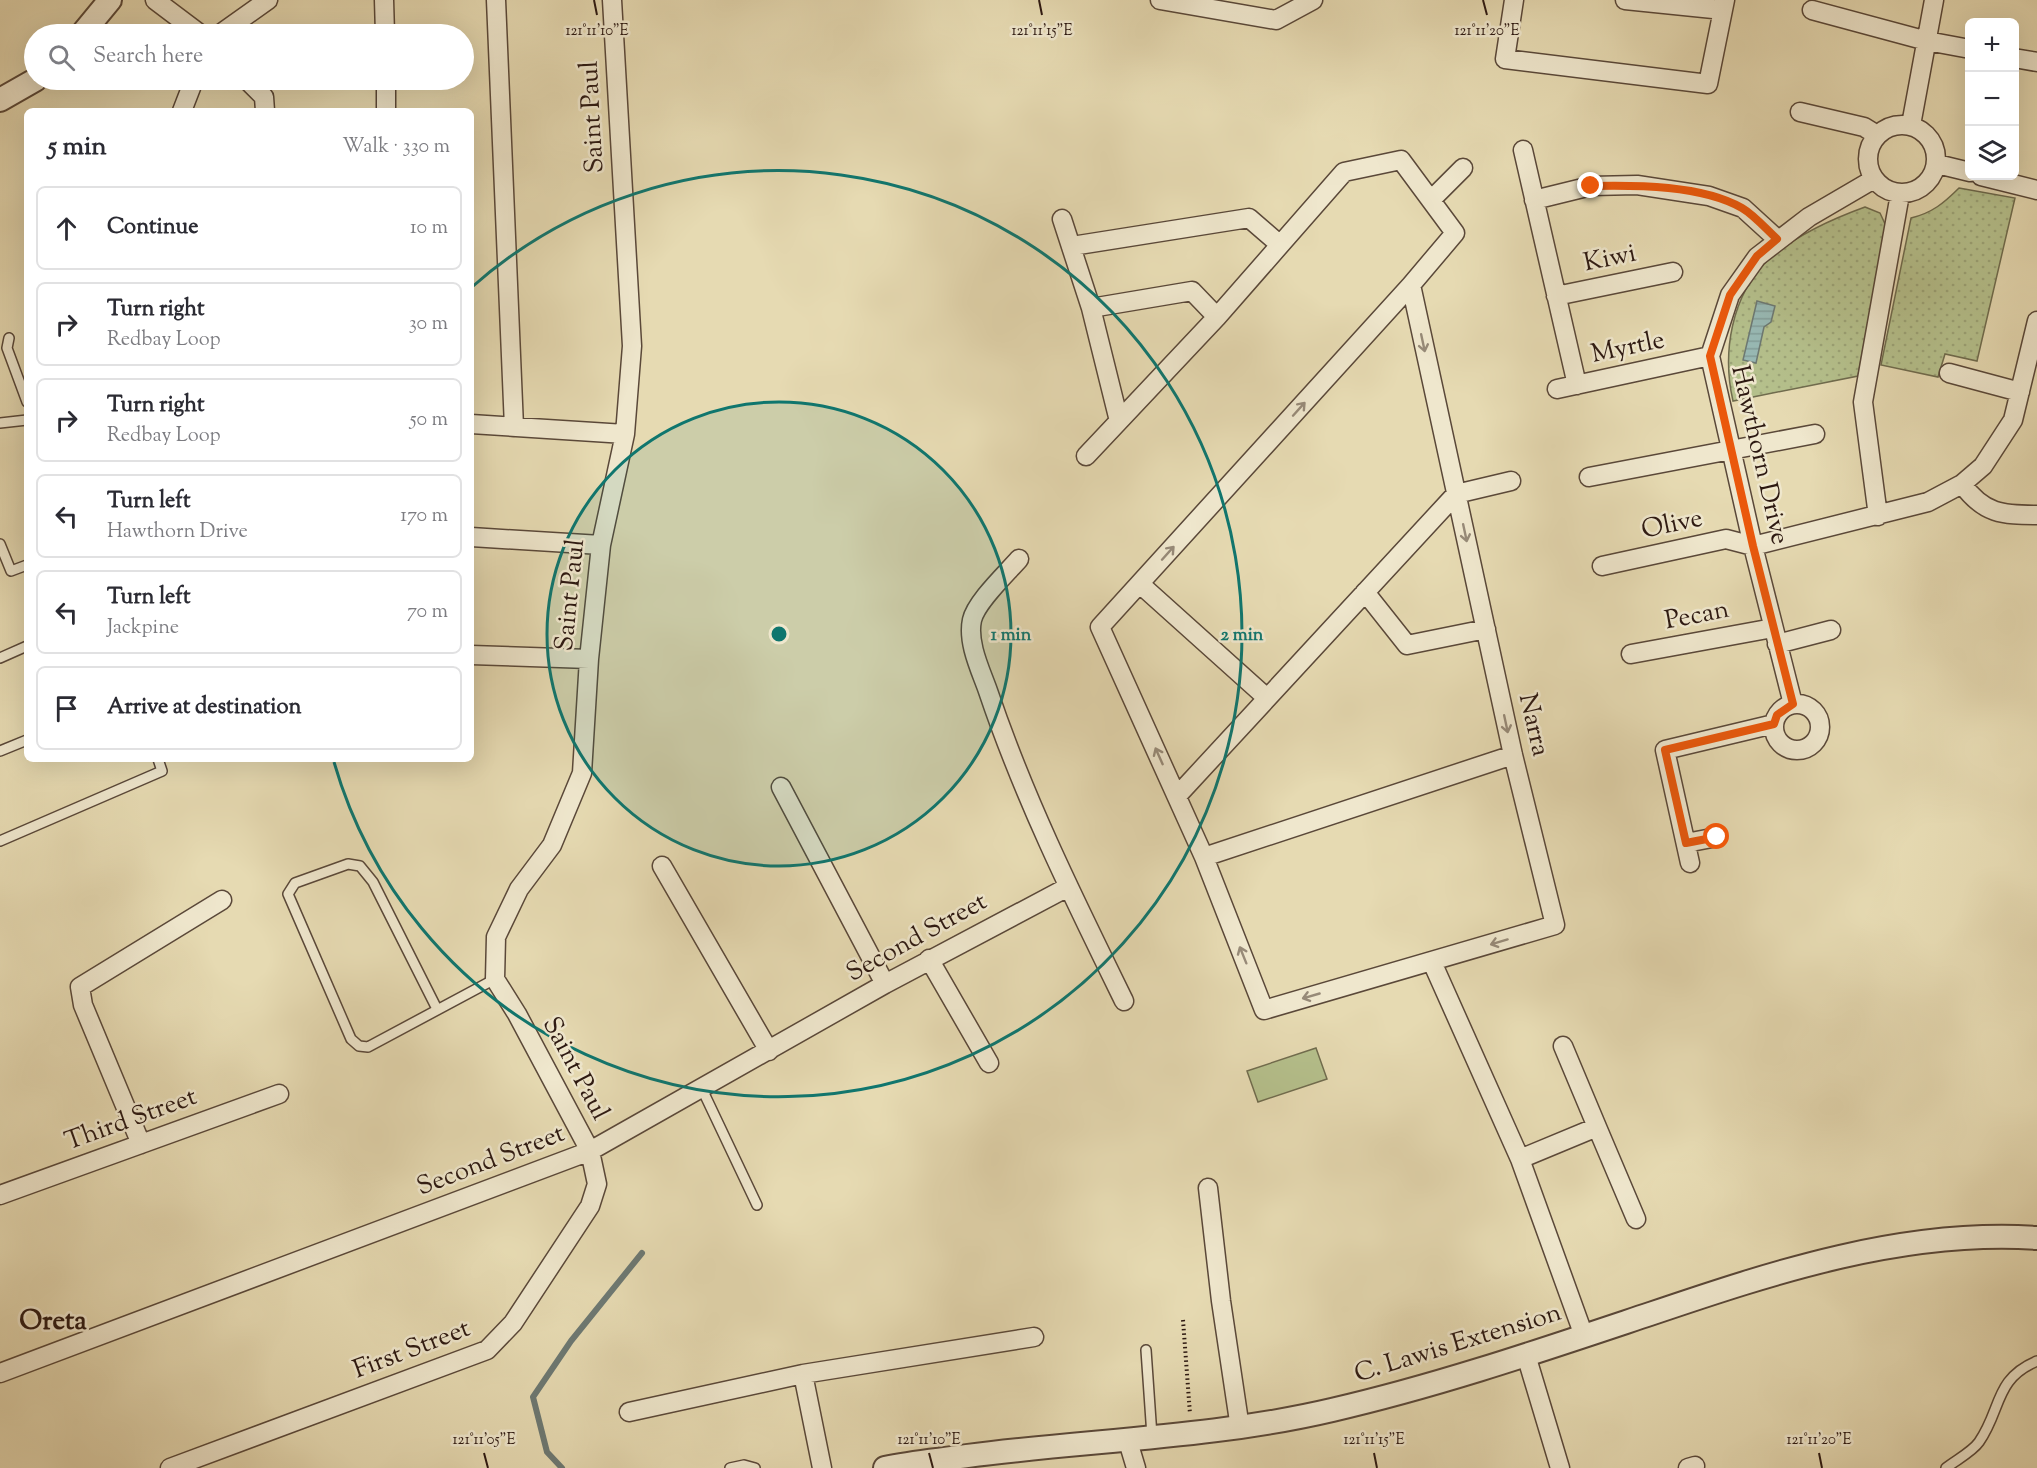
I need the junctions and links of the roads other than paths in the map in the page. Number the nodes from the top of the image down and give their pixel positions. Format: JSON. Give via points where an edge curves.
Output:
{"nodes":[{"id":1,"x":110,"y":0,"type":"edge"},
{"id":2,"x":155,"y":0,"type":"edge"},
{"id":3,"x":268,"y":0,"type":"edge"},
{"id":4,"x":384,"y":0,"type":"edge"},
{"id":5,"x":496,"y":0,"type":"edge"},
{"id":6,"x":612,"y":0,"type":"edge"},
{"id":7,"x":1160,"y":0,"type":"edge"},
{"id":8,"x":1313,"y":0,"type":"edge"},
{"id":9,"x":1514,"y":0,"type":"edge"},
{"id":10,"x":1625,"y":0,"type":"edge"},
{"id":11,"x":1934,"y":0,"type":"edge"},
{"id":12,"x":1189,"y":2,"type":"edge"},
{"id":13,"x":1724,"y":5,"type":"edge"},
{"id":14,"x":1812,"y":10,"type":"dead end"},
{"id":15,"x":90,"y":24,"type":"edge"},
{"id":16,"x":187,"y":24,"type":"edge"},
{"id":17,"x":234,"y":24,"type":"edge"},
{"id":18,"x":385,"y":24,"type":"edge"},
{"id":19,"x":1927,"y":41,"type":"junction"},
{"id":20,"x":1965,"y":48,"type":"edge"},
{"id":21,"x":2019,"y":59,"type":"edge"},
{"id":22,"x":2037,"y":62,"type":"edge"},
{"id":23,"x":24,"y":86,"type":"edge"},
{"id":24,"x":190,"y":90,"type":"edge"},
{"id":25,"x":257,"y":90,"type":"edge"},
{"id":26,"x":386,"y":90,"type":"edge"},
{"id":27,"x":0,"y":100,"type":"edge"},
{"id":28,"x":183,"y":108,"type":"edge"},
{"id":29,"x":265,"y":108,"type":"edge"},
{"id":30,"x":386,"y":108,"type":"edge"},
{"id":31,"x":1800,"y":112,"type":"dead end"},
{"id":32,"x":1911,"y":125,"type":"junction"},
{"id":33,"x":1877,"y":135,"type":"junction"},
{"id":34,"x":1522,"y":150,"type":"dead end"},
{"id":35,"x":1937,"y":164,"type":"junction"},
{"id":36,"x":1463,"y":168,"type":"dead end"},
{"id":37,"x":1965,"y":171,"type":"edge"},
{"id":38,"x":1874,"y":179,"type":"junction"},
{"id":39,"x":1997,"y":180,"type":"edge"},
{"id":40,"x":2037,"y":190,"type":"edge"},
{"id":41,"x":1900,"y":194,"type":"junction"},
{"id":42,"x":1431,"y":200,"type":"junction"},
{"id":43,"x":1534,"y":200,"type":"junction"},
{"id":44,"x":1062,"y":219,"type":"dead end"},
{"id":45,"x":1777,"y":239,"type":"junction"},
{"id":46,"x":1279,"y":244,"type":"junction"},
{"id":47,"x":1072,"y":246,"type":"junction"},
{"id":48,"x":1673,"y":272,"type":"dead end"},
{"id":49,"x":1411,"y":285,"type":"junction"},
{"id":50,"x":1556,"y":296,"type":"junction"},
{"id":51,"x":1091,"y":308,"type":"junction"},
{"id":52,"x":1217,"y":317,"type":"junction"},
{"id":53,"x":2037,"y":321,"type":"edge"},
{"id":54,"x":9,"y":338,"type":"dead end"},
{"id":55,"x":2034,"y":346,"type":"edge"},
{"id":56,"x":1710,"y":356,"type":"junction"},
{"id":57,"x":1949,"y":373,"type":"dead end"},
{"id":58,"x":1577,"y":385,"type":"junction"},
{"id":59,"x":1557,"y":389,"type":"dead end"},
{"id":60,"x":2020,"y":392,"type":"junction"},
{"id":61,"x":24,"y":394,"type":"edge"},
{"id":62,"x":24,"y":420,"type":"edge"},
{"id":63,"x":1119,"y":421,"type":"junction"},
{"id":64,"x":0,"y":423,"type":"edge"},
{"id":65,"x":474,"y":424,"type":"edge"},
{"id":66,"x":514,"y":427,"type":"junction"},
{"id":67,"x":625,"y":434,"type":"junction"},
{"id":68,"x":1815,"y":434,"type":"dead end"},
{"id":69,"x":1732,"y":450,"type":"junction"},
{"id":70,"x":1086,"y":456,"type":"dead end"},
{"id":71,"x":1589,"y":477,"type":"dead end"},
{"id":72,"x":1511,"y":481,"type":"dead end"},
{"id":73,"x":1962,"y":484,"type":"junction"},
{"id":74,"x":1456,"y":494,"type":"junction"},
{"id":75,"x":2037,"y":515,"type":"edge"},
{"id":76,"x":1878,"y":516,"type":"junction"},
{"id":77,"x":474,"y":537,"type":"edge"},
{"id":78,"x":0,"y":544,"type":"edge"},
{"id":79,"x":601,"y":544,"type":"junction"},
{"id":80,"x":1753,"y":546,"type":"junction"},
{"id":81,"x":1019,"y":559,"type":"dead end"},
{"id":82,"x":24,"y":566,"type":"edge"},
{"id":83,"x":1602,"y":566,"type":"dead end"},
{"id":84,"x":11,"y":571,"type":"junction"},
{"id":85,"x":0,"y":576,"type":"edge"},
{"id":86,"x":1140,"y":584,"type":"junction"},
{"id":87,"x":1365,"y":592,"type":"junction"},
{"id":88,"x":1486,"y":629,"type":"junction"},
{"id":89,"x":1831,"y":630,"type":"dead end"},
{"id":90,"x":1775,"y":636,"type":"junction"},
{"id":91,"x":24,"y":647,"type":"edge"},
{"id":92,"x":1631,"y":654,"type":"dead end"},
{"id":93,"x":474,"y":655,"type":"edge"},
{"id":94,"x":0,"y":658,"type":"edge"},
{"id":95,"x":589,"y":659,"type":"junction"},
{"id":96,"x":1267,"y":698,"type":"junction"},
{"id":97,"x":1793,"y":704,"type":"junction"},
{"id":98,"x":1774,"y":724,"type":"junction"},
{"id":99,"x":24,"y":741,"type":"edge"},
{"id":100,"x":0,"y":751,"type":"edge"},
{"id":101,"x":1513,"y":755,"type":"junction"},
{"id":102,"x":159,"y":762,"type":"edge"},
{"id":103,"x":782,"y":787,"type":"dead end"},
{"id":104,"x":1177,"y":796,"type":"junction"},
{"id":105,"x":1717,"y":837,"type":"dead end"},
{"id":106,"x":0,"y":841,"type":"edge"},
{"id":107,"x":1686,"y":843,"type":"junction"},
{"id":108,"x":1204,"y":857,"type":"junction"},
{"id":109,"x":1690,"y":863,"type":"dead end"},
{"id":110,"x":662,"y":867,"type":"dead end"},
{"id":111,"x":1068,"y":888,"type":"junction"},
{"id":112,"x":222,"y":900,"type":"dead end"},
{"id":113,"x":930,"y":959,"type":"junction"},
{"id":114,"x":1432,"y":962,"type":"junction"},
{"id":115,"x":495,"y":979,"type":"junction"},
{"id":116,"x":885,"y":984,"type":"junction"},
{"id":117,"x":1124,"y":1000,"type":"dead end"},
{"id":118,"x":437,"y":1010,"type":"junction"},
{"id":119,"x":1563,"y":1046,"type":"dead end"},
{"id":120,"x":769,"y":1050,"type":"junction"},
{"id":121,"x":989,"y":1063,"type":"dead end"},
{"id":122,"x":702,"y":1089,"type":"junction"},
{"id":123,"x":279,"y":1094,"type":"dead end"},
{"id":124,"x":1597,"y":1126,"type":"junction"},
{"id":125,"x":141,"y":1144,"type":"junction"},
{"id":126,"x":590,"y":1151,"type":"junction"},
{"id":127,"x":1520,"y":1159,"type":"junction"},
{"id":128,"x":1209,"y":1188,"type":"dead end"},
{"id":129,"x":0,"y":1195,"type":"edge"},
{"id":130,"x":757,"y":1205,"type":"dead end"},
{"id":131,"x":1636,"y":1219,"type":"dead end"},
{"id":132,"x":2037,"y":1238,"type":"edge"},
{"id":133,"x":1584,"y":1336,"type":"junction"},
{"id":134,"x":1034,"y":1337,"type":"dead end"},
{"id":135,"x":1146,"y":1350,"type":"dead end"},
{"id":136,"x":1526,"y":1355,"type":"junction"},
{"id":137,"x":2037,"y":1361,"type":"edge"},
{"id":138,"x":0,"y":1373,"type":"edge"},
{"id":139,"x":803,"y":1374,"type":"junction"},
{"id":140,"x":629,"y":1412,"type":"dead end"},
{"id":141,"x":1240,"y":1428,"type":"junction"},
{"id":142,"x":1152,"y":1436,"type":"junction"},
{"id":143,"x":1127,"y":1438,"type":"junction"},
{"id":144,"x":170,"y":1468,"type":"edge"},
{"id":145,"x":730,"y":1468,"type":"edge"},
{"id":146,"x":755,"y":1468,"type":"edge"},
{"id":147,"x":822,"y":1468,"type":"edge"},
{"id":148,"x":885,"y":1468,"type":"edge"},
{"id":149,"x":1136,"y":1468,"type":"edge"},
{"id":150,"x":1560,"y":1468,"type":"edge"},
{"id":151,"x":1946,"y":1468,"type":"edge"}],
"edges":[{"from":1,"to":15,"type":"street"},
{"from":2,"to":16,"type":"street"},
{"from":3,"to":17,"type":"street"},
{"from":4,"to":18,"type":"street"},
{"from":5,"to":66,"type":"street"},
{"from":6,"to":67,"type":"street","name":"Saint Paul","via":[[632,346]]},
{"from":7,"to":12,"type":"street"},
{"from":8,"to":12,"type":"street","via":[[1276,20]]},
{"from":9,"to":13,"type":"street","via":[[1505,58],[1708,84]]},
{"from":10,"to":13,"type":"street"},
{"from":11,"to":19,"type":"street"},
{"from":14,"to":19,"type":"street"},
{"from":19,"to":20,"type":"street"},
{"from":19,"to":32,"type":"street"},
{"from":21,"to":22,"type":"street"},
{"from":23,"to":27,"type":"street"},
{"from":24,"to":28,"type":"street"},
{"from":25,"to":29,"type":"street","via":[[264,97]]},
{"from":26,"to":30,"type":"street"},
{"from":31,"to":33,"type":"street","via":[[1864,127]]},
{"from":32,"to":33,"type":"street","via":[[1899,124]]},
{"from":32,"to":35,"type":"street","via":[[1923,130],[1931,140]]},
{"from":33,"to":38,"type":"street","via":[[1868,156],[1868,168]]},
{"from":34,"to":43,"type":"street"},
{"from":35,"to":37,"type":"street"},
{"from":35,"to":41,"type":"street","via":[[1924,186]]},
{"from":36,"to":42,"type":"street"},
{"from":38,"to":41,"type":"street","via":[[1885,189]]},
{"from":38,"to":45,"type":"street","name":"Hawthorn Drive"},
{"from":39,"to":40,"type":"street"},
{"from":41,"to":76,"type":"street","via":[[1863,402]]},
{"from":42,"to":46,"type":"street","via":[[1401,160],[1344,172]]},
{"from":42,"to":49,"type":"street","via":[[1455,233]]},
{"from":43,"to":45,"type":"street","via":[[1591,186],[1637,185],[1709,196],[1743,208]]},
{"from":43,"to":50,"type":"street"},
{"from":44,"to":47,"type":"street"},
{"from":45,"to":56,"type":"street","name":"Hawthorn Drive","via":[[1757,256],[1730,295]]},
{"from":46,"to":47,"type":"street","via":[[1249,218]]},
{"from":46,"to":52,"type":"street"},
{"from":47,"to":51,"type":"street"},
{"from":48,"to":50,"type":"street","name":"Kiwi"},
{"from":49,"to":74,"type":"street","name":"Narra","one_way":true},
{"from":86,"to":49,"type":"street","name":"Narra","one_way":true},
{"from":50,"to":58,"type":"street"},
{"from":51,"to":52,"type":"street","via":[[1191,291]]},
{"from":51,"to":63,"type":"street"},
{"from":52,"to":63,"type":"street"},
{"from":53,"to":55,"type":"street"},
{"from":54,"to":61,"type":"lane","via":[[7,348]]},
{"from":55,"to":60,"type":"street"},
{"from":56,"to":58,"type":"street","name":"Myrtle"},
{"from":56,"to":69,"type":"street","name":"Hawthorn Drive"},
{"from":57,"to":60,"type":"street"},
{"from":58,"to":59,"type":"street","name":"Myrtle"},
{"from":60,"to":73,"type":"street","via":[[2013,420],[1983,465]]},
{"from":62,"to":64,"type":"lane"},
{"from":63,"to":70,"type":"street"},
{"from":65,"to":66,"type":"street"},
{"from":66,"to":67,"type":"street"},
{"from":67,"to":79,"type":"street","name":"Saint Paul"},
{"from":68,"to":69,"type":"street"},
{"from":69,"to":71,"type":"street"},
{"from":69,"to":80,"type":"street","name":"Hawthorn Drive"},
{"from":72,"to":74,"type":"street"},
{"from":73,"to":75,"type":"street","via":[[1972,498],[2003,515]]},
{"from":73,"to":76,"type":"street","via":[[1928,502]]},
{"from":74,"to":87,"type":"street"},
{"from":74,"to":88,"type":"street","name":"Narra","one_way":true},
{"from":76,"to":80,"type":"street"},
{"from":77,"to":79,"type":"street"},
{"from":78,"to":84,"type":"lane"},
{"from":79,"to":95,"type":"street","name":"Saint Paul"},
{"from":80,"to":83,"type":"street","name":"Olive","via":[[1726,539]]},
{"from":80,"to":90,"type":"street","name":"Hawthorn Drive"},
{"from":81,"to":111,"type":"street","via":[[977,608],[971,632],[999,724]]},
{"from":82,"to":84,"type":"lane"},
{"from":84,"to":85,"type":"lane"},
{"from":86,"to":96,"type":"street"},
{"from":104,"to":86,"type":"street","name":"Narra","one_way":true,"via":[[1100,627]]},
{"from":87,"to":88,"type":"street","via":[[1407,645]]},
{"from":87,"to":96,"type":"street"},
{"from":88,"to":101,"type":"street","name":"Narra","one_way":true},
{"from":89,"to":90,"type":"street","name":"Pecan"},
{"from":90,"to":92,"type":"street","name":"Pecan"},
{"from":90,"to":97,"type":"street","name":"Hawthorn Drive"},
{"from":91,"to":94,"type":"lane"},
{"from":93,"to":95,"type":"street"},
{"from":95,"to":115,"type":"street","name":"Saint Paul","via":[[582,773],[552,844],[519,889],[496,937]]},
{"from":96,"to":104,"type":"street"},
{"from":97,"to":98,"type":"street","via":[[1777,715]]},
{"from":97,"to":98,"type":"street","via":[[1810,708],[1816,714],[1820,722],[1816,739],[1802,749],[1785,747]]},
{"from":98,"to":107,"type":"street","via":[[1665,750]]},
{"from":99,"to":100,"type":"lane"},
{"from":101,"to":108,"type":"street"},
{"from":101,"to":114,"type":"street","name":"Narra","one_way":true,"via":[[1555,926]]},
{"from":102,"to":106,"type":"lane","via":[[162,771]]},
{"from":103,"to":116,"type":"street"},
{"from":104,"to":108,"type":"street","name":"Narra"},
{"from":105,"to":107,"type":"street"},
{"from":107,"to":109,"type":"street"},
{"from":114,"to":108,"type":"street","name":"Narra","one_way":true,"via":[[1264,1010]]},
{"from":110,"to":120,"type":"street"},
{"from":111,"to":113,"type":"street","name":"Second Street"},
{"from":111,"to":117,"type":"street"},
{"from":112,"to":125,"type":"street","via":[[80,987],[83,1005]]},
{"from":113,"to":116,"type":"street","name":"Second Street"},
{"from":113,"to":121,"type":"street"},
{"from":114,"to":127,"type":"street"},
{"from":115,"to":118,"type":"lane"},
{"from":115,"to":126,"type":"street","name":"Saint Paul"},
{"from":116,"to":120,"type":"street","name":"Second Street"},
{"from":118,"to":118,"type":"lane","via":[[368,1047],[359,1046],[351,1039],[288,894],[290,889],[296,883],[348,864],[360,866],[373,882]]},
{"from":119,"to":124,"type":"street"},
{"from":120,"to":122,"type":"street","name":"Second Street"},
{"from":122,"to":126,"type":"street","name":"Second Street"},
{"from":122,"to":130,"type":"lane"},
{"from":123,"to":125,"type":"street","name":"Third Street"},
{"from":124,"to":127,"type":"street"},
{"from":124,"to":131,"type":"street"},
{"from":125,"to":129,"type":"street","name":"Third Street"},
{"from":126,"to":138,"type":"street","name":"Second Street"},
{"from":126,"to":144,"type":"street","name":"First Street","via":[[597,1184],[590,1206],[513,1323],[487,1350]]},
{"from":127,"to":133,"type":"street"},
{"from":128,"to":141,"type":"street"},
{"from":132,"to":133,"type":"street","name":"C. Lawis Extension","via":[[1990,1235],[1913,1243],[1834,1258],[1745,1282]]},
{"from":133,"to":136,"type":"street","name":"C. Lawis Extension"},
{"from":134,"to":139,"type":"street"},
{"from":135,"to":142,"type":"lane"},
{"from":136,"to":141,"type":"street","name":"C. Lawis Extension","via":[[1331,1410]]},
{"from":136,"to":150,"type":"street"},
{"from":137,"to":151,"type":"lane","via":[[2018,1369],[1978,1443]]},
{"from":139,"to":140,"type":"street"},
{"from":139,"to":147,"type":"street"},
{"from":141,"to":142,"type":"street","name":"C. Lawis Extension"},
{"from":142,"to":143,"type":"street","name":"C. Lawis Extension"},
{"from":143,"to":148,"type":"street","name":"C. Lawis Extension"},
{"from":143,"to":149,"type":"street"},
{"from":145,"to":146,"type":"lane"}]}
